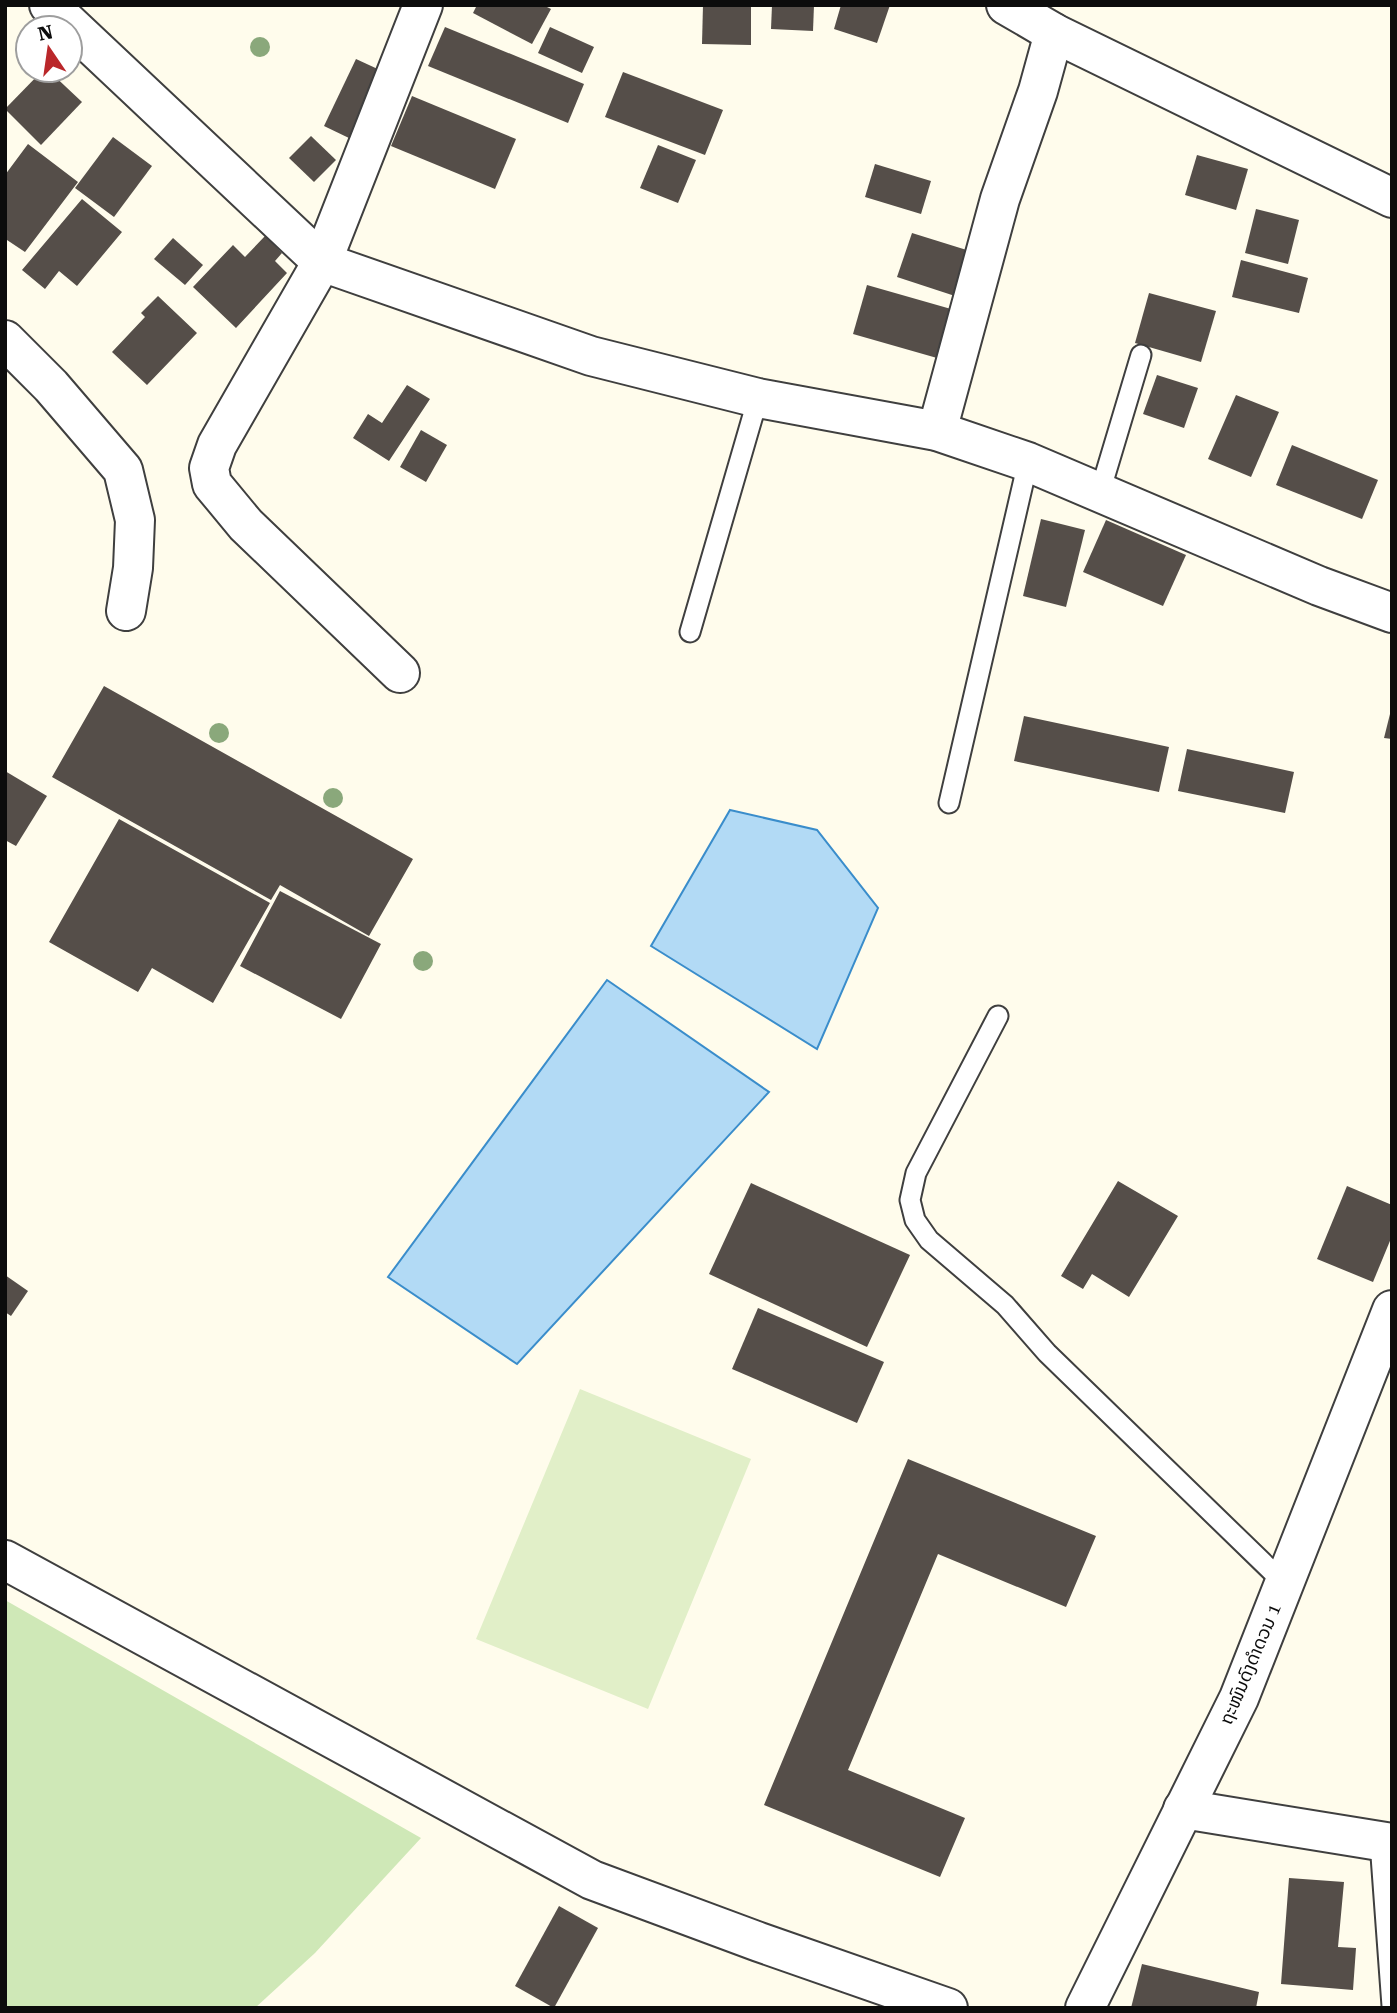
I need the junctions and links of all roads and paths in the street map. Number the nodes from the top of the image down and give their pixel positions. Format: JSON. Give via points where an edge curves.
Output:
{"nodes":[{"id":1,"x":49,"y":5,"type":"edge"},
{"id":2,"x":423,"y":5,"type":"edge"},
{"id":3,"x":1006,"y":5,"type":"edge"},
{"id":4,"x":1054,"y":33,"type":"junction"},
{"id":5,"x":1392,"y":198,"type":"edge"},
{"id":6,"x":322,"y":262,"type":"junction"},
{"id":7,"x":5,"y":340,"type":"edge"},
{"id":8,"x":1141,"y":355,"type":"dead end"},
{"id":9,"x":758,"y":398,"type":"junction"},
{"id":10,"x":937,"y":431,"type":"junction"},
{"id":11,"x":1028,"y":462,"type":"junction"},
{"id":12,"x":1100,"y":492,"type":"junction"},
{"id":13,"x":127,"y":611,"type":"dead end"},
{"id":14,"x":1392,"y":613,"type":"edge"},
{"id":15,"x":690,"y":632,"type":"dead end"},
{"id":16,"x":400,"y":673,"type":"dead end"},
{"id":17,"x":949,"y":803,"type":"dead end"},
{"id":18,"x":998,"y":1016,"type":"dead end"},
{"id":19,"x":1392,"y":1310,"type":"edge"},
{"id":20,"x":5,"y":1560,"type":"edge"},
{"id":21,"x":1284,"y":1583,"type":"junction"},
{"id":22,"x":1183,"y":1809,"type":"junction"},
{"id":23,"x":1386,"y":1842,"type":"edge"},
{"id":24,"x":1392,"y":2006,"type":"edge"},
{"id":25,"x":948,"y":2008,"type":"edge"},
{"id":26,"x":1085,"y":2008,"type":"edge"}],
"edges":[{"from":1,"to":6,"type":"street"},
{"from":2,"to":6,"type":"street"},
{"from":3,"to":4,"type":"street"},
{"from":4,"to":5,"type":"street"},
{"from":4,"to":10,"type":"street","via":[[1000,199]]},
{"from":6,"to":9,"type":"street","via":[[591,356]]},
{"from":6,"to":16,"type":"street","via":[[218,445],[209,468],[212,484],[246,525]]},
{"from":7,"to":13,"type":"street","via":[[122,470],[135,520]]},
{"from":8,"to":12,"type":"lane"},
{"from":9,"to":10,"type":"street"},
{"from":9,"to":15,"type":"lane"},
{"from":10,"to":11,"type":"street"},
{"from":11,"to":12,"type":"street"},
{"from":11,"to":17,"type":"lane"},
{"from":12,"to":14,"type":"street"},
{"from":18,"to":21,"type":"lane","via":[[916,1173],[910,1200],[915,1220],[929,1240],[1005,1305],[1047,1353]]},
{"from":19,"to":21,"type":"street","name":"ຖະໜົນດົງດຳດວນ 1"},
{"from":20,"to":25,"type":"street","via":[[592,1880]]},
{"from":21,"to":22,"type":"street","name":"ຖະໜົນດົງດຳດວນ 1","via":[[1239,1698]]},
{"from":22,"to":23,"type":"street"},
{"from":22,"to":26,"type":"street","name":"ຖະໜົນດົງດຳດວນ 1"},
{"from":23,"to":24,"type":"lane"}]}
